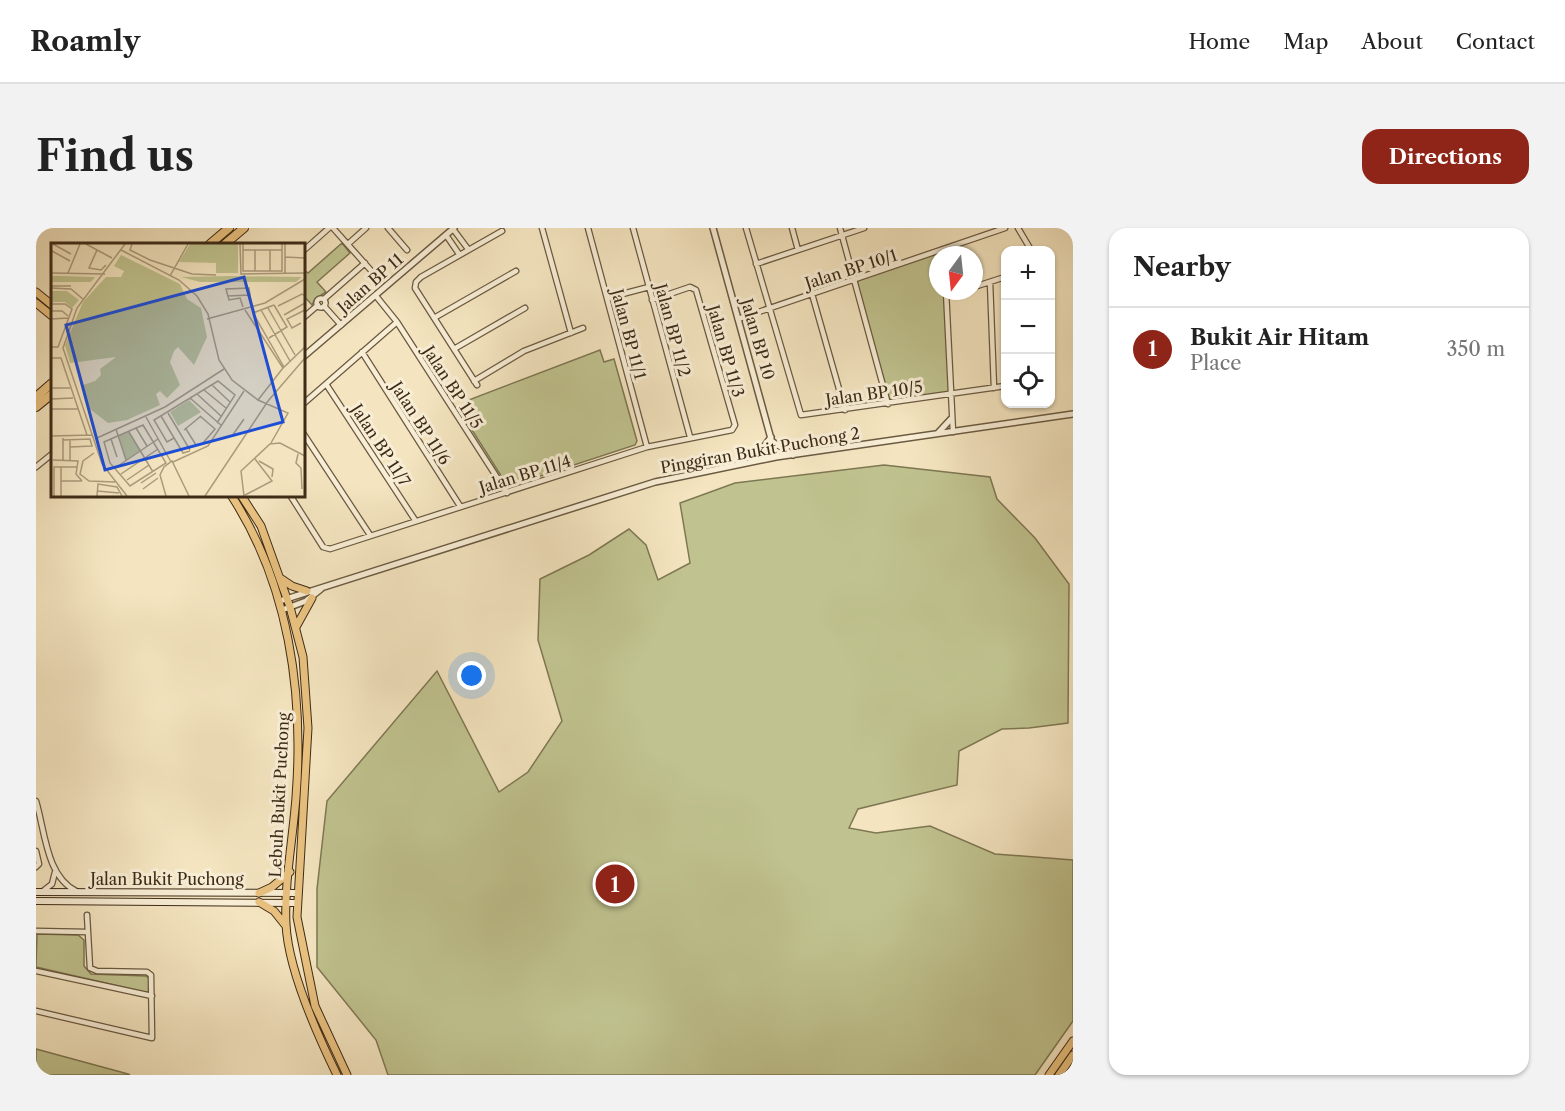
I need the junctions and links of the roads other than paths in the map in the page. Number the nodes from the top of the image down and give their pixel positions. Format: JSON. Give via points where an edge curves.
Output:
{"nodes":[{"id":1,"x":229,"y":228,"type":"edge"},
{"id":2,"x":244,"y":228,"type":"edge"},
{"id":3,"x":331,"y":228,"type":"edge"},
{"id":4,"x":366,"y":228,"type":"edge"},
{"id":5,"x":388,"y":228,"type":"edge"},
{"id":6,"x":453,"y":228,"type":"edge"},
{"id":7,"x":542,"y":228,"type":"edge"},
{"id":8,"x":588,"y":228,"type":"edge"},
{"id":9,"x":633,"y":228,"type":"edge"},
{"id":10,"x":713,"y":228,"type":"edge"},
{"id":11,"x":746,"y":228,"type":"edge"},
{"id":12,"x":792,"y":228,"type":"edge"},
{"id":13,"x":840,"y":228,"type":"edge"},
{"id":14,"x":864,"y":228,"type":"edge"},
{"id":15,"x":1005,"y":228,"type":"edge"},
{"id":16,"x":1018,"y":228,"type":"edge"},
{"id":17,"x":502,"y":231,"type":"dead end"},
{"id":18,"x":446,"y":235,"type":"junction"},
{"id":19,"x":842,"y":236,"type":"junction"},
{"id":20,"x":211,"y":243,"type":"edge"},
{"id":21,"x":226,"y":243,"type":"edge"},
{"id":22,"x":348,"y":244,"type":"junction"},
{"id":23,"x":961,"y":246,"type":"edge"},
{"id":24,"x":1028,"y":246,"type":"edge"},
{"id":25,"x":468,"y":249,"type":"junction"},
{"id":26,"x":304,"y":250,"type":"edge"},
{"id":27,"x":407,"y":250,"type":"dead end"},
{"id":28,"x":798,"y":250,"type":"junction"},
{"id":29,"x":459,"y":254,"type":"junction"},
{"id":30,"x":929,"y":258,"type":"edge"},
{"id":31,"x":365,"y":263,"type":"junction"},
{"id":32,"x":756,"y":264,"type":"junction"},
{"id":33,"x":516,"y":271,"type":"dead end"},
{"id":34,"x":376,"y":276,"type":"dead end"},
{"id":35,"x":1001,"y":278,"type":"edge"},
{"id":36,"x":854,"y":280,"type":"junction"},
{"id":37,"x":990,"y":282,"type":"junction"},
{"id":38,"x":983,"y":284,"type":"edge"},
{"id":39,"x":649,"y":287,"type":"junction"},
{"id":40,"x":36,"y":292,"type":"edge"},
{"id":41,"x":812,"y":294,"type":"junction"},
{"id":42,"x":376,"y":296,"type":"junction"},
{"id":43,"x":607,"y":298,"type":"junction"},
{"id":44,"x":324,"y":299,"type":"junction"},
{"id":45,"x":652,"y":300,"type":"junction"},
{"id":46,"x":946,"y":300,"type":"edge"},
{"id":47,"x":36,"y":303,"type":"edge"},
{"id":48,"x":51,"y":304,"type":"edge"},
{"id":49,"x":318,"y":305,"type":"junction"},
{"id":50,"x":324,"y":306,"type":"junction"},
{"id":51,"x":525,"y":308,"type":"dead end"},
{"id":52,"x":768,"y":309,"type":"junction"},
{"id":53,"x":51,"y":315,"type":"edge"},
{"id":54,"x":304,"y":317,"type":"edge"},
{"id":55,"x":434,"y":318,"type":"junction"},
{"id":56,"x":738,"y":320,"type":"junction"},
{"id":57,"x":397,"y":322,"type":"junction"},
{"id":58,"x":341,"y":326,"type":"junction"},
{"id":59,"x":584,"y":328,"type":"dead end"},
{"id":60,"x":571,"y":333,"type":"junction"},
{"id":61,"x":454,"y":349,"type":"junction"},
{"id":62,"x":362,"y":352,"type":"junction"},
{"id":63,"x":304,"y":356,"type":"edge"},
{"id":64,"x":326,"y":384,"type":"junction"},
{"id":65,"x":51,"y":385,"type":"edge"},
{"id":66,"x":1001,"y":387,"type":"edge"},
{"id":67,"x":994,"y":388,"type":"junction"},
{"id":68,"x":51,"y":395,"type":"edge"},
{"id":69,"x":951,"y":395,"type":"junction"},
{"id":70,"x":36,"y":397,"type":"edge"},
{"id":71,"x":304,"y":403,"type":"edge"},
{"id":72,"x":888,"y":404,"type":"junction"},
{"id":73,"x":36,"y":407,"type":"edge"},
{"id":74,"x":845,"y":410,"type":"junction"},
{"id":75,"x":1073,"y":414,"type":"edge"},
{"id":76,"x":951,"y":419,"type":"junction"},
{"id":77,"x":734,"y":428,"type":"joint"},
{"id":78,"x":953,"y":432,"type":"junction"},
{"id":79,"x":937,"y":434,"type":"junction"},
{"id":80,"x":304,"y":435,"type":"edge"},
{"id":81,"x":690,"y":437,"type":"junction"},
{"id":82,"x":772,"y":439,"type":"junction"},
{"id":83,"x":647,"y":447,"type":"junction"},
{"id":84,"x":51,"y":455,"type":"edge"},
{"id":85,"x":793,"y":455,"type":"junction"},
{"id":86,"x":776,"y":457,"type":"junction"},
{"id":87,"x":753,"y":462,"type":"junction"},
{"id":88,"x":36,"y":467,"type":"edge"},
{"id":89,"x":507,"y":493,"type":"junction"},
{"id":90,"x":232,"y":496,"type":"edge"},
{"id":91,"x":242,"y":496,"type":"edge"},
{"id":92,"x":291,"y":496,"type":"edge"},
{"id":93,"x":460,"y":506,"type":"junction"},
{"id":94,"x":416,"y":520,"type":"junction"},
{"id":95,"x":370,"y":535,"type":"junction"},
{"id":96,"x":280,"y":578,"type":"junction"},
{"id":97,"x":310,"y":595,"type":"junction"},
{"id":98,"x":283,"y":601,"type":"junction"},
{"id":99,"x":286,"y":609,"type":"junction"},
{"id":100,"x":296,"y":627,"type":"junction"},
{"id":101,"x":36,"y":801,"type":"edge"},
{"id":102,"x":36,"y":851,"type":"edge"},
{"id":103,"x":37,"y":866,"type":"edge"},
{"id":104,"x":55,"y":872,"type":"junction"},
{"id":105,"x":290,"y":872,"type":"junction"},
{"id":106,"x":38,"y":892,"type":"edge"},
{"id":107,"x":79,"y":892,"type":"junction"},
{"id":108,"x":159,"y":892,"type":"junction"},
{"id":109,"x":259,"y":893,"type":"junction"},
{"id":110,"x":288,"y":893,"type":"junction"},
{"id":111,"x":298,"y":893,"type":"junction"},
{"id":112,"x":36,"y":901,"type":"edge"},
{"id":113,"x":159,"y":902,"type":"junction"},
{"id":114,"x":259,"y":902,"type":"junction"},
{"id":115,"x":287,"y":903,"type":"junction"},
{"id":116,"x":297,"y":903,"type":"junction"},
{"id":117,"x":87,"y":915,"type":"dead end"},
{"id":118,"x":286,"y":926,"type":"junction"},
{"id":119,"x":36,"y":931,"type":"edge"},
{"id":120,"x":87,"y":932,"type":"junction"},
{"id":121,"x":36,"y":971,"type":"edge"},
{"id":122,"x":152,"y":996,"type":"junction"},
{"id":123,"x":311,"y":1007,"type":"junction"},
{"id":124,"x":36,"y":1011,"type":"edge"},
{"id":125,"x":1073,"y":1041,"type":"edge"},
{"id":126,"x":1073,"y":1055,"type":"edge"},
{"id":127,"x":337,"y":1075,"type":"edge"},
{"id":128,"x":347,"y":1075,"type":"edge"},
{"id":129,"x":1049,"y":1075,"type":"edge"},
{"id":130,"x":1059,"y":1075,"type":"edge"}],
"edges":[{"from":1,"to":20,"type":"highway"},
{"from":2,"to":21,"type":"highway"},
{"from":3,"to":22,"type":"street"},
{"from":3,"to":26,"type":"street"},
{"from":4,"to":22,"type":"street"},
{"from":5,"to":27,"type":"street"},
{"from":6,"to":18,"type":"street","name":"Jalan BP 11"},
{"from":6,"to":25,"type":"street"},
{"from":7,"to":60,"type":"street"},
{"from":8,"to":43,"type":"street","name":"Jalan BP 11/1"},
{"from":9,"to":39,"type":"street","name":"Jalan BP 11/2"},
{"from":10,"to":56,"type":"street","name":"Jalan BP 10"},
{"from":11,"to":32,"type":"street"},
{"from":12,"to":28,"type":"street"},
{"from":13,"to":19,"type":"street"},
{"from":14,"to":19,"type":"street"},
{"from":15,"to":23,"type":"street","name":"Jalan BP 10/1"},
{"from":16,"to":24,"type":"street"},
{"from":17,"to":25,"type":"street"},
{"from":18,"to":29,"type":"street"},
{"from":18,"to":42,"type":"street","name":"Jalan BP 11"},
{"from":19,"to":28,"type":"street"},
{"from":19,"to":36,"type":"street"},
{"from":22,"to":31,"type":"street"},
{"from":25,"to":29,"type":"street"},
{"from":28,"to":32,"type":"street"},
{"from":29,"to":55,"type":"street","via":[[421,277],[414,288]]},
{"from":30,"to":36,"type":"street","name":"Jalan BP 10/1"},
{"from":31,"to":34,"type":"street"},
{"from":31,"to":44,"type":"street"},
{"from":32,"to":52,"type":"street"},
{"from":33,"to":55,"type":"street"},
{"from":35,"to":37,"type":"street"},
{"from":36,"to":41,"type":"street","name":"Jalan BP 10/1"},
{"from":36,"to":72,"type":"street"},
{"from":37,"to":38,"type":"street"},
{"from":37,"to":67,"type":"street"},
{"from":39,"to":43,"type":"street"},
{"from":39,"to":45,"type":"street","name":"Jalan BP 11/2"},
{"from":40,"to":48,"type":"main road"},
{"from":41,"to":52,"type":"street","name":"Jalan BP 10/1"},
{"from":41,"to":74,"type":"street"},
{"from":42,"to":57,"type":"street","name":"Jalan BP 11/5"},
{"from":42,"to":58,"type":"street","name":"Jalan BP 11"},
{"from":43,"to":83,"type":"street","name":"Jalan BP 11/1"},
{"from":44,"to":49,"type":"street","via":[[319,299]]},
{"from":44,"to":50,"type":"street"},
{"from":45,"to":77,"type":"street","name":"Jalan BP 11/3","via":[[690,287],[696,290]]},
{"from":45,"to":81,"type":"street","name":"Jalan BP 11/2"},
{"from":46,"to":69,"type":"street"},
{"from":47,"to":53,"type":"main road"},
{"from":49,"to":50,"type":"street"},
{"from":49,"to":54,"type":"street"},
{"from":50,"to":58,"type":"street"},
{"from":51,"to":61,"type":"street"},
{"from":52,"to":56,"type":"street","name":"Jalan BP 10/1"},
{"from":52,"to":74,"type":"street","name":"Jalan BP 10/5","via":[[801,416]]},
{"from":55,"to":61,"type":"street"},
{"from":56,"to":82,"type":"street","name":"Jalan BP 10"},
{"from":57,"to":62,"type":"street"},
{"from":57,"to":89,"type":"street","name":"Jalan BP 11/5"},
{"from":58,"to":63,"type":"street","name":"Jalan BP 11"},
{"from":59,"to":60,"type":"street"},
{"from":60,"to":61,"type":"street","via":[[524,351],[476,383]]},
{"from":62,"to":64,"type":"street"},
{"from":62,"to":93,"type":"street","name":"Jalan BP 11/6"},
{"from":64,"to":71,"type":"street"},
{"from":64,"to":94,"type":"street","name":"Jalan BP 11/7"},
{"from":65,"to":70,"type":"highway"},
{"from":66,"to":67,"type":"street","name":"Jalan BP 10/5"},
{"from":67,"to":69,"type":"street","name":"Jalan BP 10/5"},
{"from":68,"to":73,"type":"highway"},
{"from":69,"to":72,"type":"street","name":"Jalan BP 10/5"},
{"from":69,"to":76,"type":"street"},
{"from":72,"to":74,"type":"street","name":"Jalan BP 10/5"},
{"from":75,"to":78,"type":"street","name":"Pinggiran Bukit Puchong 2"},
{"from":76,"to":78,"type":"street"},
{"from":76,"to":79,"type":"street"},
{"from":77,"to":81,"type":"street","name":"Jalan BP 11/4"},
{"from":78,"to":79,"type":"street","name":"Pinggiran Bukit Puchong 2"},
{"from":79,"to":85,"type":"street","name":"Pinggiran Bukit Puchong 2"},
{"from":80,"to":95,"type":"street"},
{"from":81,"to":83,"type":"street","name":"Jalan BP 11/4"},
{"from":82,"to":85,"type":"street"},
{"from":82,"to":86,"type":"street","name":"Jalan BP 10"},
{"from":82,"to":87,"type":"street"},
{"from":83,"to":89,"type":"street","name":"Jalan BP 11/4"},
{"from":84,"to":88,"type":"street"},
{"from":85,"to":86,"type":"street","name":"Pinggiran Bukit Puchong 2"},
{"from":86,"to":87,"type":"street","name":"Pinggiran Bukit Puchong 2"},
{"from":87,"to":97,"type":"street","name":"Pinggiran Bukit Puchong 2","via":[[655,482]]},
{"from":89,"to":93,"type":"street","name":"Jalan BP 11/4"},
{"from":90,"to":98,"type":"main road","name":"Lebuh Bukit Puchong","via":[[252,529]]},
{"from":91,"to":96,"type":"main road","name":"Lebuh Bukit Puchong","via":[[261,526]]},
{"from":92,"to":95,"type":"street","name":"Jalan BP 11/4","via":[[326,549]]},
{"from":93,"to":94,"type":"street","name":"Jalan BP 11/4"},
{"from":94,"to":95,"type":"street","name":"Jalan BP 11/4"},
{"from":96,"to":97,"type":"main road"},
{"from":96,"to":98,"type":"main road","name":"Lebuh Bukit Puchong"},
{"from":97,"to":98,"type":"street","name":"Pinggiran Bukit Puchong 2"},
{"from":97,"to":99,"type":"street","name":"Pinggiran Bukit Puchong 2"},
{"from":97,"to":100,"type":"main road"},
{"from":98,"to":99,"type":"main road","name":"Lebuh Bukit Puchong"},
{"from":99,"to":100,"type":"main road","name":"Lebuh Bukit Puchong"},
{"from":99,"to":105,"type":"main road","name":"Lebuh Bukit Puchong","via":[[299,730]]},
{"from":100,"to":111,"type":"main road","name":"Lebuh Bukit Puchong","via":[[303,657],[308,728]]},
{"from":101,"to":104,"type":"street"},
{"from":102,"to":103,"type":"street"},
{"from":104,"to":106,"type":"street","via":[[52,884]]},
{"from":104,"to":107,"type":"street","via":[[67,886]]},
{"from":105,"to":109,"type":"main road"},
{"from":105,"to":110,"type":"main road","name":"Lebuh Bukit Puchong"},
{"from":106,"to":107,"type":"main road","name":"Jalan Bukit Puchong"},
{"from":107,"to":108,"type":"main road","name":"Jalan Bukit Puchong"},
{"from":108,"to":109,"type":"main road","name":"Jalan Bukit Puchong"},
{"from":108,"to":113,"type":"main road"},
{"from":109,"to":110,"type":"main road","name":"Jalan Bukit Puchong"},
{"from":110,"to":111,"type":"main road","name":"Jalan Bukit Puchong"},
{"from":110,"to":115,"type":"main road","name":"Lebuh Bukit Puchong"},
{"from":111,"to":116,"type":"main road","name":"Lebuh Bukit Puchong"},
{"from":112,"to":113,"type":"main road","name":"Jalan Bukit Puchong"},
{"from":113,"to":114,"type":"main road","name":"Jalan Bukit Puchong"},
{"from":114,"to":115,"type":"main road","name":"Jalan Bukit Puchong"},
{"from":114,"to":118,"type":"main road","via":[[274,911]]},
{"from":115,"to":116,"type":"main road","name":"Jalan Bukit Puchong"},
{"from":115,"to":118,"type":"main road"},
{"from":116,"to":123,"type":"main road"},
{"from":117,"to":120,"type":"street"},
{"from":118,"to":123,"type":"main road"},
{"from":119,"to":120,"type":"street"},
{"from":120,"to":122,"type":"street","via":[[90,968],[147,972],[152,978]]},
{"from":121,"to":122,"type":"street"},
{"from":122,"to":124,"type":"street","via":[[150,1038]]},
{"from":123,"to":127,"type":"main road"},
{"from":123,"to":128,"type":"main road"},
{"from":125,"to":129,"type":"main road"},
{"from":126,"to":130,"type":"main road"}]}
